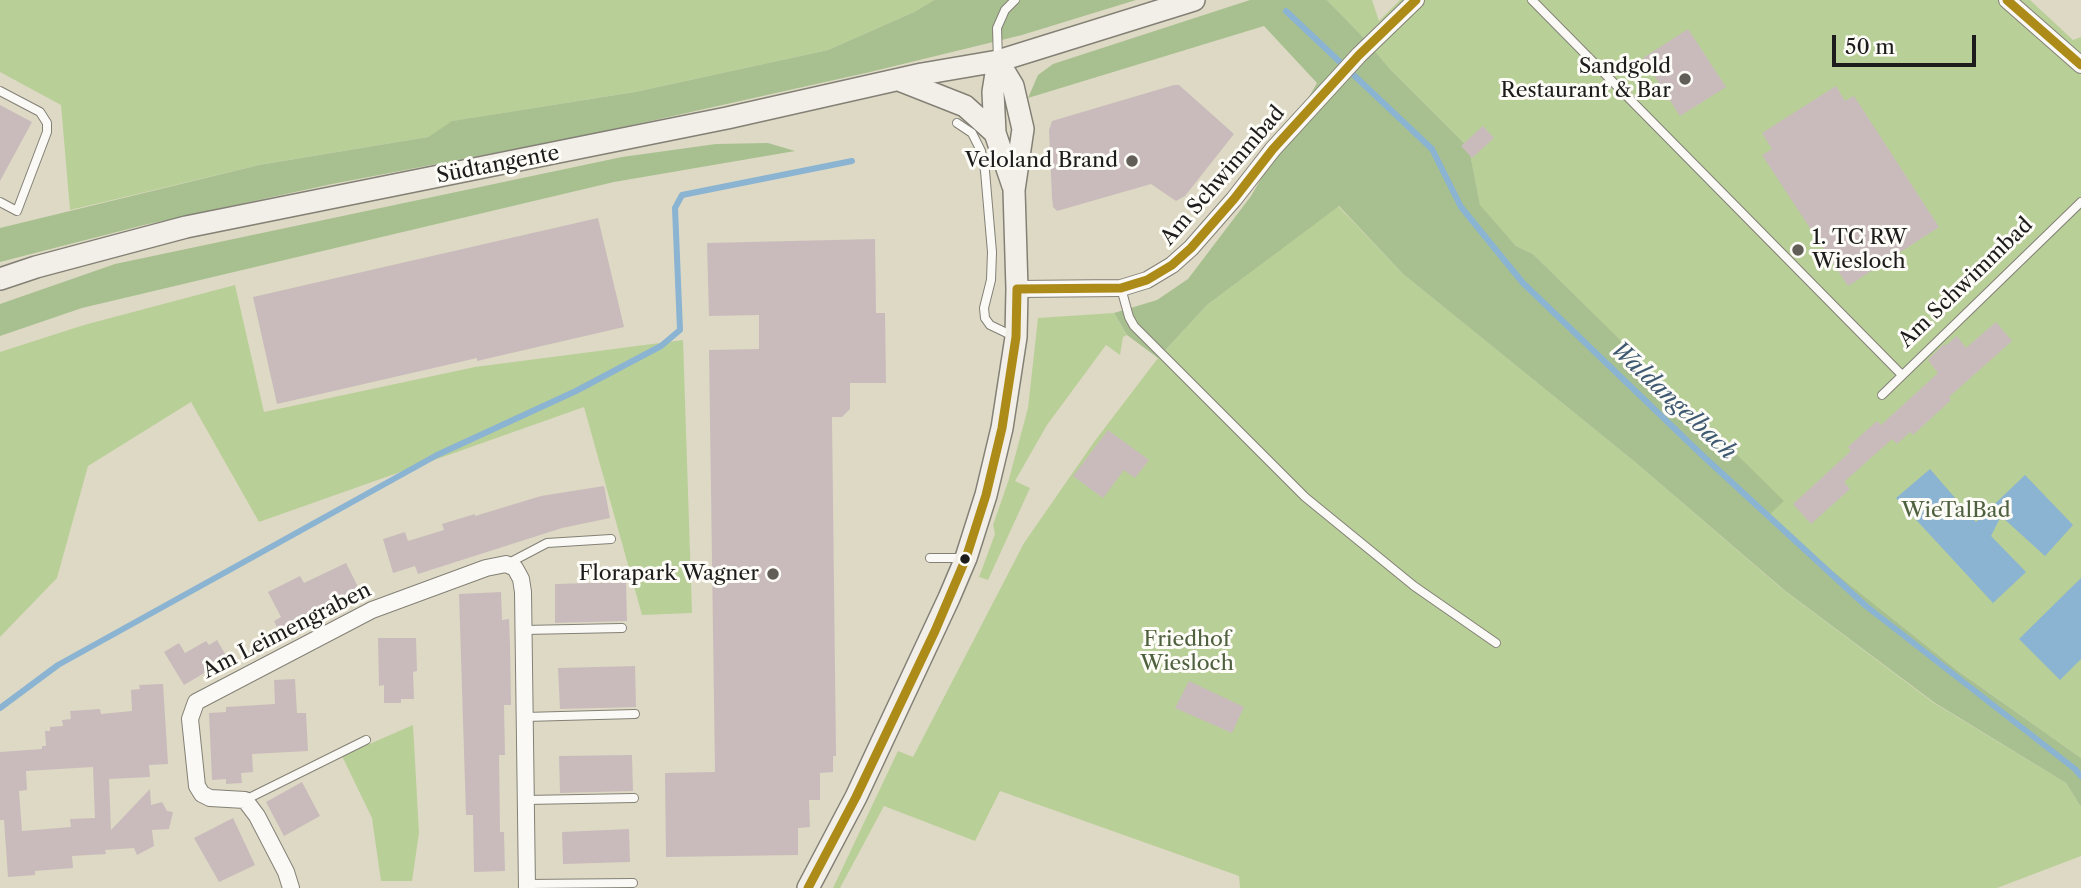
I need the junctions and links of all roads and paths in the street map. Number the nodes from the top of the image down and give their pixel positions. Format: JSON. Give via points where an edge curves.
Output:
{"nodes":[{"id":1,"x":1015,"y":0,"type":"edge"},
{"id":2,"x":1194,"y":0,"type":"edge"},
{"id":3,"x":1416,"y":0,"type":"edge"},
{"id":4,"x":1532,"y":0,"type":"edge"},
{"id":5,"x":2007,"y":0,"type":"edge"},
{"id":6,"x":998,"y":61,"type":"junction"},
{"id":7,"x":2081,"y":65,"type":"edge"},
{"id":8,"x":899,"y":80,"type":"junction"},
{"id":9,"x":0,"y":91,"type":"edge"},
{"id":10,"x":957,"y":123,"type":"dead end"},
{"id":11,"x":995,"y":133,"type":"junction"},
{"id":12,"x":1014,"y":190,"type":"junction"},
{"id":13,"x":0,"y":202,"type":"edge"},
{"id":14,"x":2081,"y":202,"type":"edge"},
{"id":15,"x":0,"y":279,"type":"edge"},
{"id":16,"x":1121,"y":288,"type":"junction"},
{"id":17,"x":1017,"y":289,"type":"junction"},
{"id":18,"x":1016,"y":337,"type":"junction"},
{"id":19,"x":1901,"y":374,"type":"junction"},
{"id":20,"x":1882,"y":395,"type":"dead end"},
{"id":21,"x":611,"y":539,"type":"dead end"},
{"id":22,"x":930,"y":558,"type":"dead end"},
{"id":23,"x":966,"y":558,"type":"junction"},
{"id":24,"x":506,"y":564,"type":"junction"},
{"id":25,"x":622,"y":628,"type":"dead end"},
{"id":26,"x":524,"y":630,"type":"junction"},
{"id":27,"x":1496,"y":643,"type":"dead end"},
{"id":28,"x":635,"y":714,"type":"dead end"},
{"id":29,"x":525,"y":717,"type":"junction"},
{"id":30,"x":366,"y":740,"type":"dead end"},
{"id":31,"x":634,"y":798,"type":"dead end"},
{"id":32,"x":245,"y":800,"type":"junction"},
{"id":33,"x":526,"y":800,"type":"junction"},
{"id":34,"x":633,"y":883,"type":"dead end"},
{"id":35,"x":527,"y":886,"type":"edge"},
{"id":36,"x":291,"y":888,"type":"edge"},
{"id":37,"x":807,"y":888,"type":"edge"}],
"edges":[{"from":1,"to":6,"type":"lane","via":[[997,27]]},
{"from":2,"to":6,"type":"main road","name":"Südtangente"},
{"from":3,"to":16,"type":"street","name":"Am Schwimmbad","via":[[1273,149],[1191,248],[1147,280]]},
{"from":4,"to":19,"type":"lane","name":"Am Schwimmbad"},
{"from":5,"to":7,"type":"street"},
{"from":6,"to":8,"type":"main road","name":"Südtangente"},
{"from":6,"to":11,"type":"main road","via":[[993,92]]},
{"from":6,"to":12,"type":"main road","via":[[1013,86],[1023,129]]},
{"from":8,"to":11,"type":"main road","via":[[965,106]]},
{"from":8,"to":15,"type":"main road","name":"Südtangente","via":[[186,228]]},
{"from":9,"to":13,"type":"lane","via":[[40,111],[47,123],[17,211]]},
{"from":10,"to":18,"type":"lane","via":[[972,133],[985,171],[992,252],[985,318]]},
{"from":11,"to":12,"type":"main road"},
{"from":12,"to":17,"type":"main road"},
{"from":14,"to":19,"type":"lane","name":"Am Schwimmbad"},
{"from":16,"to":17,"type":"street","name":"Am Schwimmbad"},
{"from":16,"to":27,"type":"lane","via":[[1129,317],[1139,331],[1305,497],[1414,586]]},
{"from":17,"to":18,"type":"main road"},
{"from":18,"to":23,"type":"main road","via":[[1002,428]]},
{"from":19,"to":20,"type":"lane","name":"Am Schwimmbad"},
{"from":21,"to":24,"type":"lane","name":"Am Leimengraben","via":[[547,543]]},
{"from":22,"to":23,"type":"lane"},
{"from":23,"to":37,"type":"main road","via":[[867,774]]},
{"from":24,"to":26,"type":"street","via":[[515,568],[521,579]]},
{"from":24,"to":32,"type":"street","name":"Am Leimengraben","via":[[372,610],[196,702],[190,719],[197,786],[210,798]]},
{"from":25,"to":26,"type":"lane"},
{"from":26,"to":29,"type":"street"},
{"from":28,"to":29,"type":"lane"},
{"from":29,"to":33,"type":"street"},
{"from":30,"to":32,"type":"lane"},
{"from":31,"to":33,"type":"lane"},
{"from":32,"to":36,"type":"street"},
{"from":33,"to":35,"type":"street"},
{"from":34,"to":35,"type":"lane"}]}
